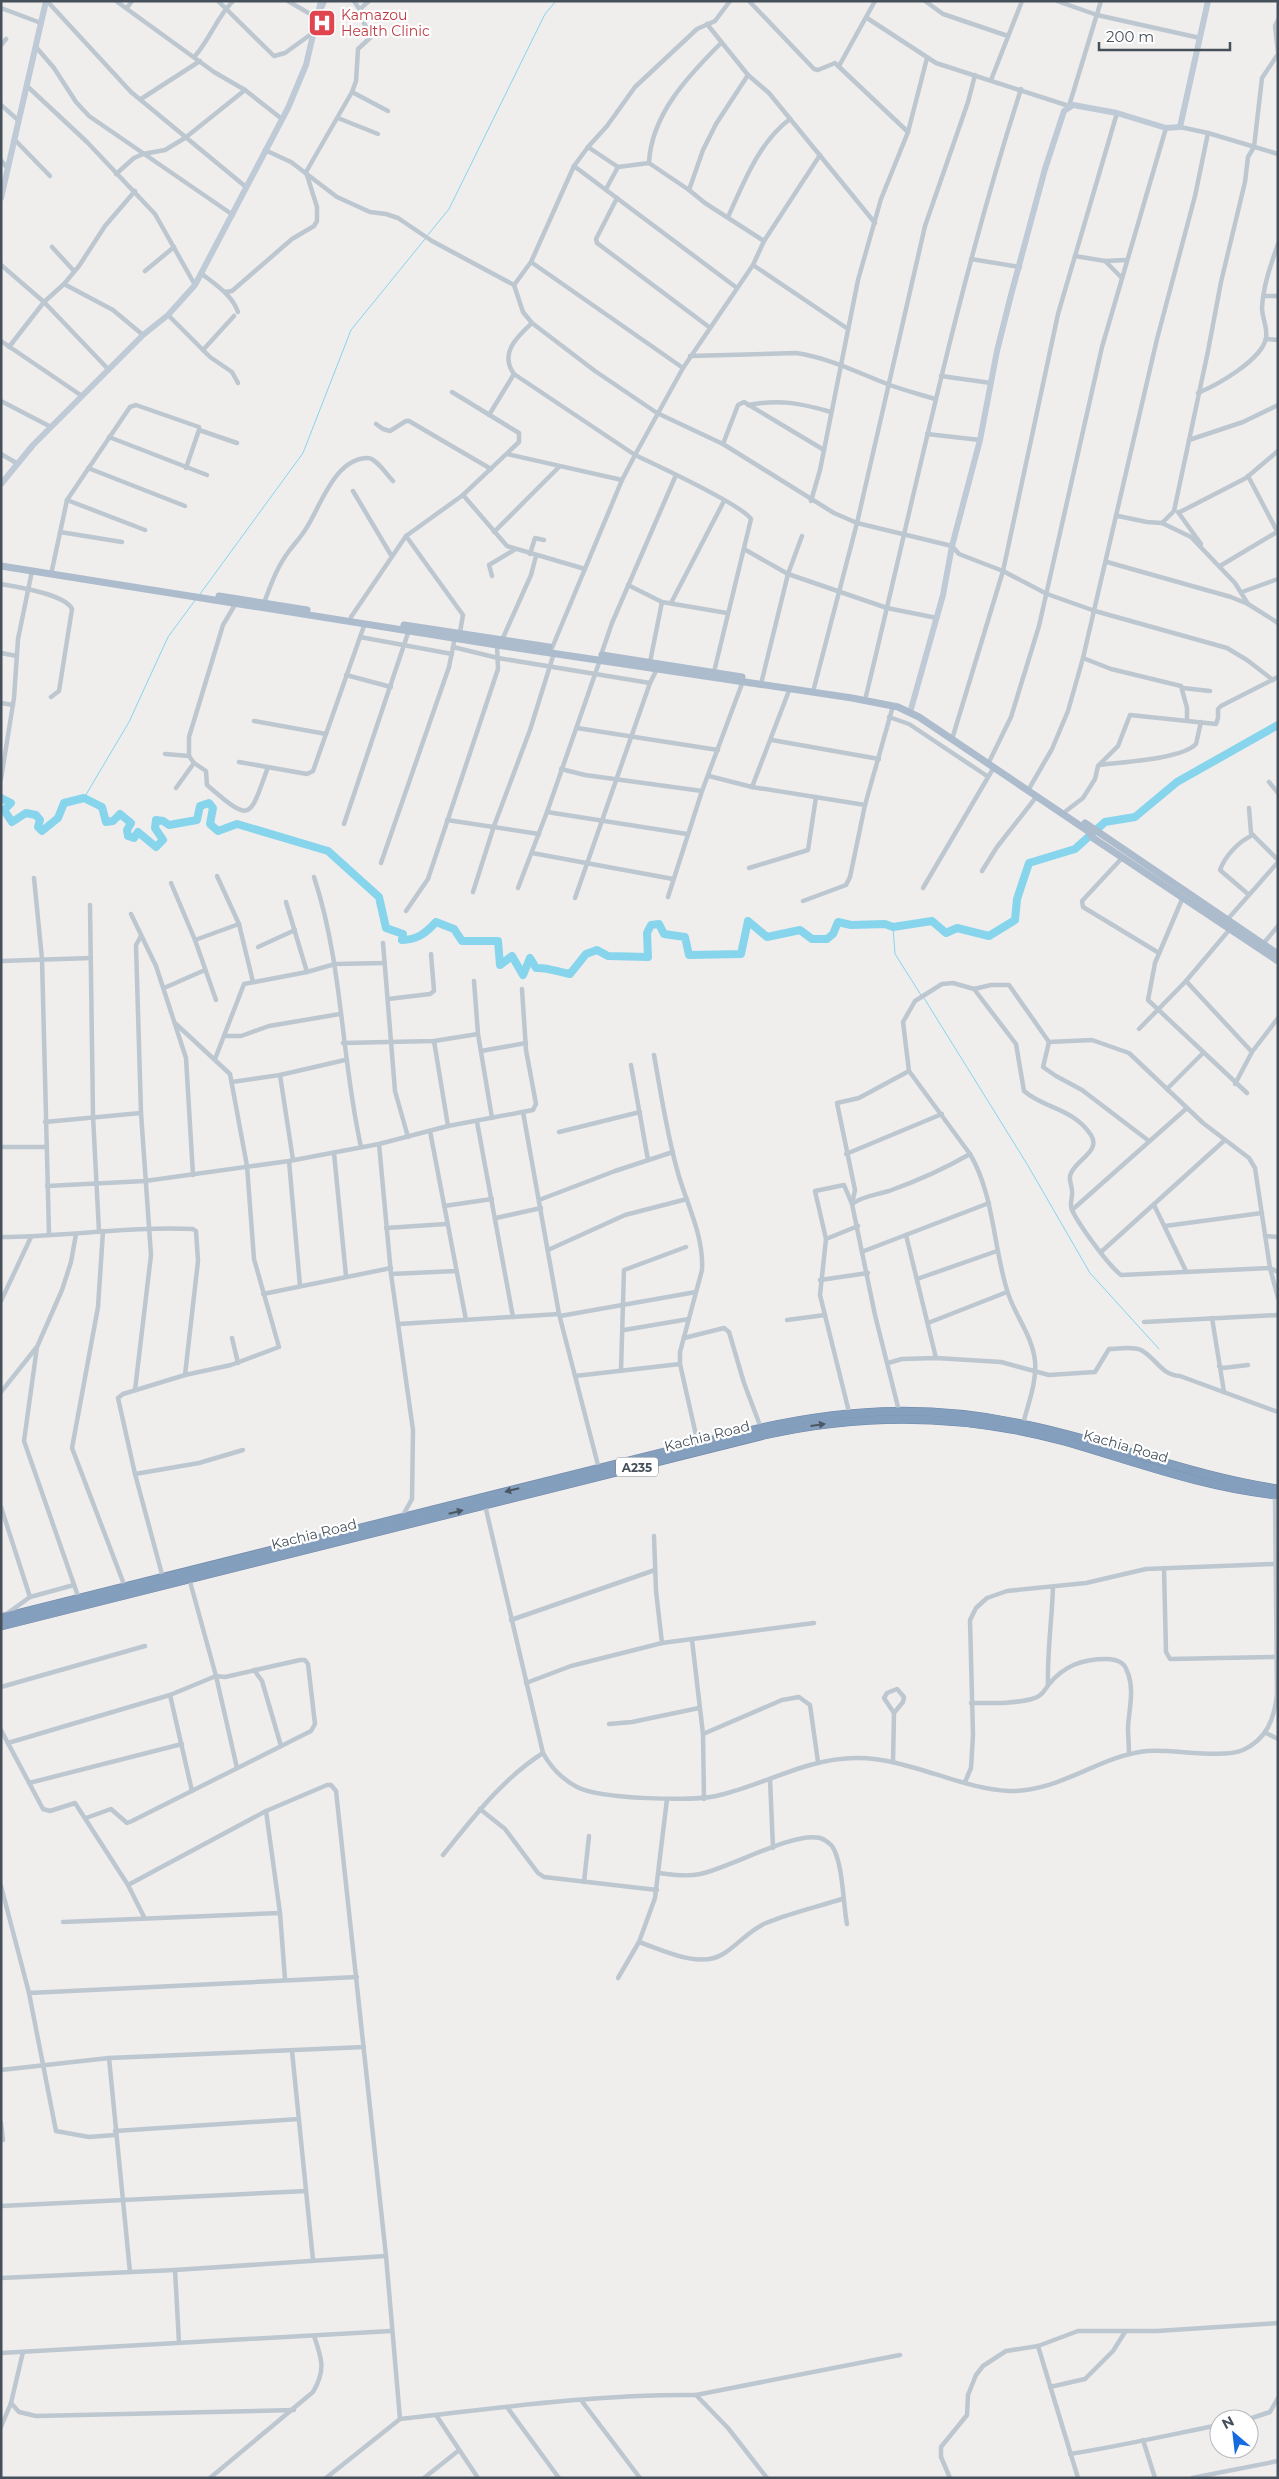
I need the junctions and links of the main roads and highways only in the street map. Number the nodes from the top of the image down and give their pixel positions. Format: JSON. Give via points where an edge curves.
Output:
{"nodes":[{"id":1,"x":1,"y":562,"type":"edge"},
{"id":2,"x":1,"y":566,"type":"edge"},
{"id":3,"x":457,"y":635,"type":"junction"},
{"id":4,"x":600,"y":657,"type":"junction"},
{"id":5,"x":686,"y":670,"type":"junction"},
{"id":6,"x":1278,"y":954,"type":"edge"},
{"id":7,"x":1278,"y":962,"type":"edge"},
{"id":8,"x":1277,"y":1493,"type":"edge"},
{"id":9,"x":2,"y":1618,"type":"edge"},
{"id":10,"x":15,"y":1618,"type":"junction"},
{"id":11,"x":1,"y":1626,"type":"edge"}],
"edges":[{"from":1,"to":3,"type":"main road"},
{"from":2,"to":3,"type":"main road"},
{"from":3,"to":4,"type":"main road"},
{"from":4,"to":5,"type":"main road"},
{"from":4,"to":5,"type":"main road","via":[[650,662]]},
{"from":5,"to":6,"type":"main road","via":[[866,696],[911,709]]},
{"from":5,"to":7,"type":"main road","via":[[893,706],[919,717]]},
{"from":10,"to":8,"type":"highway","name":"Kachia Road","number":"A235","one_way":true,"via":[[781,1431],[841,1422],[903,1418],[984,1423],[1221,1486]]},
{"from":8,"to":10,"type":"highway","name":"Kachia Road","number":"A235","one_way":true,"via":[[1023,1424],[961,1414],[849,1412],[761,1428],[125,1587]]},
{"from":9,"to":10,"type":"highway","name":"Kachia Road","number":"A235"},
{"from":10,"to":11,"type":"highway","name":"Kachia Road","number":"A235"}]}
